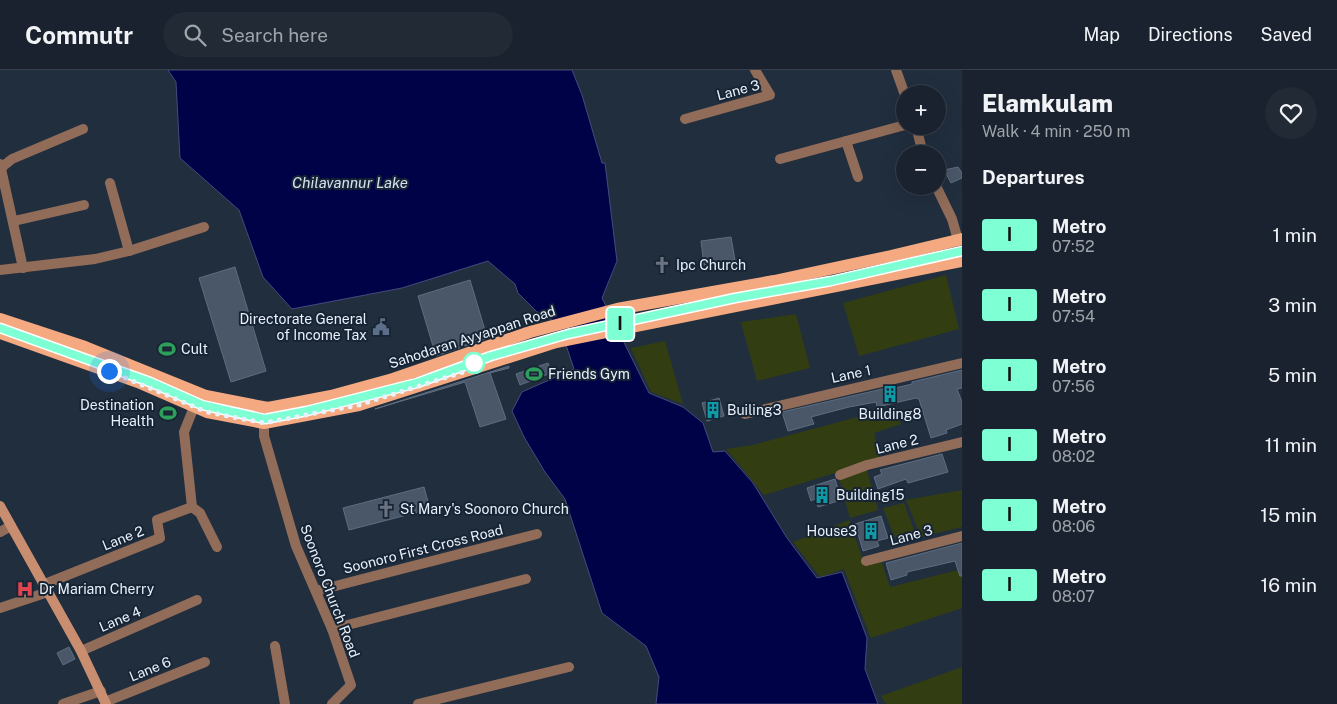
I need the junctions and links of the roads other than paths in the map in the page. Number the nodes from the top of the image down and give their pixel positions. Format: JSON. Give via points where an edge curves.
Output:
{"nodes":[{"id":1,"x":755,"y":70,"type":"edge"},
{"id":2,"x":896,"y":70,"type":"edge"},
{"id":3,"x":901,"y":85,"type":"edge"},
{"id":4,"x":685,"y":119,"type":"dead end"},
{"id":5,"x":896,"y":127,"type":"edge"},
{"id":6,"x":83,"y":129,"type":"dead end"},
{"id":7,"x":846,"y":141,"type":"junction"},
{"id":8,"x":780,"y":159,"type":"dead end"},
{"id":9,"x":0,"y":166,"type":"edge"},
{"id":10,"x":858,"y":177,"type":"dead end"},
{"id":11,"x":110,"y":183,"type":"dead end"},
{"id":12,"x":940,"y":195,"type":"edge"},
{"id":13,"x":84,"y":205,"type":"dead end"},
{"id":14,"x":14,"y":221,"type":"junction"},
{"id":15,"x":204,"y":228,"type":"dead end"},
{"id":16,"x":960,"y":239,"type":"edge"},
{"id":17,"x":129,"y":251,"type":"junction"},
{"id":18,"x":880,"y":259,"type":"junction"},
{"id":19,"x":962,"y":261,"type":"edge"},
{"id":20,"x":24,"y":268,"type":"junction"},
{"id":21,"x":0,"y":270,"type":"edge"},
{"id":22,"x":884,"y":276,"type":"junction"},
{"id":23,"x":0,"y":318,"type":"edge"},
{"id":24,"x":0,"y":332,"type":"edge"},
{"id":25,"x":962,"y":363,"type":"edge"},
{"id":26,"x":194,"y":406,"type":"junction"},
{"id":27,"x":745,"y":414,"type":"dead end"},
{"id":28,"x":264,"y":423,"type":"junction"},
{"id":29,"x":962,"y":442,"type":"edge"},
{"id":30,"x":840,"y":475,"type":"dead end"},
{"id":31,"x":0,"y":506,"type":"edge"},
{"id":32,"x":192,"y":507,"type":"junction"},
{"id":33,"x":11,"y":526,"type":"junction"},
{"id":34,"x":0,"y":532,"type":"edge"},
{"id":35,"x":537,"y":534,"type":"dead end"},
{"id":36,"x":962,"y":536,"type":"edge"},
{"id":37,"x":217,"y":547,"type":"dead end"},
{"id":38,"x":866,"y":561,"type":"dead end"},
{"id":39,"x":526,"y":579,"type":"dead end"},
{"id":40,"x":46,"y":588,"type":"junction"},
{"id":41,"x":316,"y":591,"type":"junction"},
{"id":42,"x":197,"y":600,"type":"dead end"},
{"id":43,"x":0,"y":608,"type":"edge"},
{"id":44,"x":332,"y":629,"type":"junction"},
{"id":45,"x":275,"y":646,"type":"dead end"},
{"id":46,"x":81,"y":651,"type":"junction"},
{"id":47,"x":205,"y":662,"type":"dead end"},
{"id":48,"x":569,"y":667,"type":"dead end"},
{"id":49,"x":101,"y":691,"type":"junction"},
{"id":50,"x":105,"y":703,"type":"edge"},
{"id":51,"x":63,"y":704,"type":"edge"},
{"id":52,"x":285,"y":704,"type":"edge"},
{"id":53,"x":332,"y":704,"type":"edge"},
{"id":54,"x":418,"y":704,"type":"edge"}],
"edges":[{"from":1,"to":4,"type":"street","name":"Lane 3","via":[[770,95]]},
{"from":2,"to":3,"type":"street"},
{"from":5,"to":7,"type":"street"},
{"from":6,"to":9,"type":"street"},
{"from":7,"to":8,"type":"street"},
{"from":7,"to":10,"type":"street"},
{"from":9,"to":14,"type":"street"},
{"from":11,"to":17,"type":"street"},
{"from":12,"to":16,"type":"street"},
{"from":13,"to":14,"type":"street"},
{"from":14,"to":20,"type":"street"},
{"from":15,"to":17,"type":"street"},
{"from":16,"to":18,"type":"main road","name":"Sahodaran Ayyappan Road"},
{"from":17,"to":20,"type":"street"},
{"from":18,"to":22,"type":"main road"},
{"from":18,"to":23,"type":"main road","name":"Sahodaran Ayyappan Road","via":[[617,309],[559,324],[393,379],[331,396],[268,408],[206,396],[85,347]]},
{"from":19,"to":22,"type":"main road"},
{"from":20,"to":21,"type":"street"},
{"from":22,"to":28,"type":"main road","via":[[556,342],[359,405]]},
{"from":24,"to":26,"type":"main road"},
{"from":25,"to":27,"type":"street","name":"Lane 1"},
{"from":26,"to":28,"type":"main road"},
{"from":26,"to":32,"type":"street","via":[[184,432]]},
{"from":28,"to":41,"type":"street","name":"Soonoro Church Road","via":[[264,436],[296,546]]},
{"from":29,"to":30,"type":"street","name":"Lane 2"},
{"from":31,"to":33,"type":"street"},
{"from":32,"to":37,"type":"street","via":[[200,514]]},
{"from":32,"to":40,"type":"street","name":"Lane 2","via":[[157,520],[160,538]]},
{"from":33,"to":34,"type":"street"},
{"from":33,"to":40,"type":"street"},
{"from":35,"to":41,"type":"street","name":"Soonoro First Cross Road"},
{"from":36,"to":38,"type":"street","name":"Lane 3"},
{"from":39,"to":44,"type":"street"},
{"from":40,"to":43,"type":"street"},
{"from":40,"to":46,"type":"street"},
{"from":41,"to":44,"type":"street","name":"Soonoro Church Road"},
{"from":42,"to":46,"type":"street","name":"Lane 4"},
{"from":44,"to":53,"type":"street","name":"Soonoro Church Road","via":[[351,685]]},
{"from":45,"to":52,"type":"street"},
{"from":46,"to":49,"type":"street"},
{"from":47,"to":50,"type":"street","name":"Lane 6"},
{"from":48,"to":54,"type":"street"},
{"from":49,"to":50,"type":"street"},
{"from":49,"to":51,"type":"street"}]}
